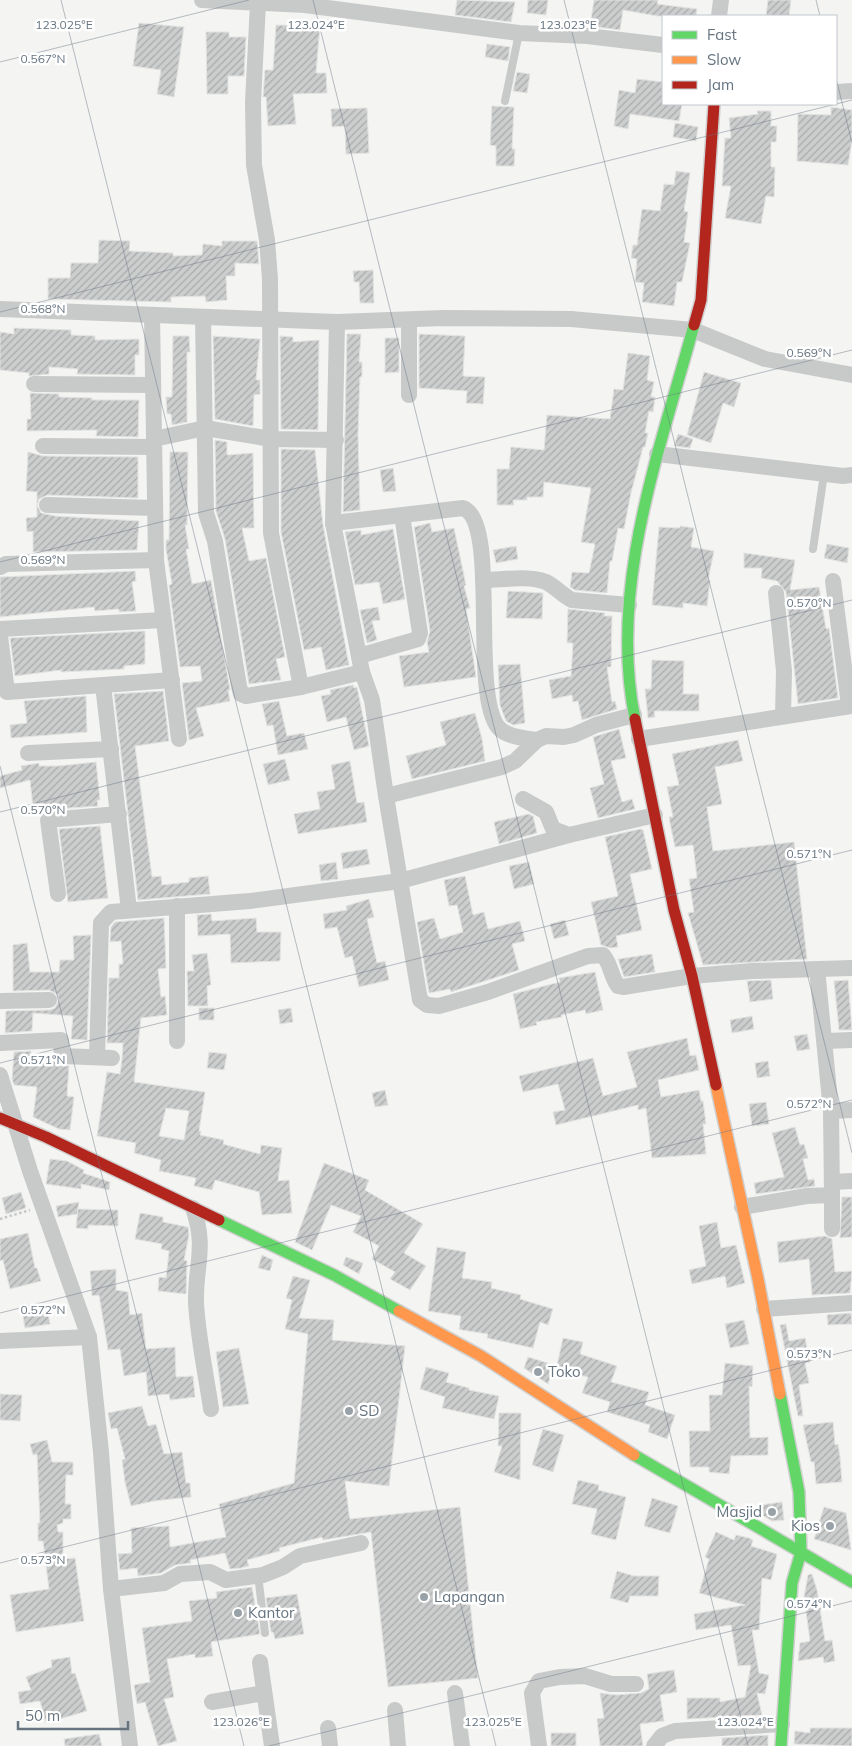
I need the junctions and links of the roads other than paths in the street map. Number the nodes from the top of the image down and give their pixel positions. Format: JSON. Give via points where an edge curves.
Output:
{"nodes":[{"id":1,"x":202,"y":0,"type":"edge"},
{"id":2,"x":721,"y":0,"type":"edge"},
{"id":3,"x":258,"y":3,"type":"junction"},
{"id":4,"x":719,"y":15,"type":"edge"},
{"id":5,"x":519,"y":34,"type":"junction"},
{"id":6,"x":662,"y":45,"type":"edge"},
{"id":7,"x":852,"y":91,"type":"edge"},
{"id":8,"x":837,"y":92,"type":"edge"},
{"id":9,"x":505,"y":101,"type":"dead end"},
{"id":10,"x":714,"y":105,"type":"edge"},
{"id":11,"x":0,"y":311,"type":"edge"},
{"id":12,"x":152,"y":315,"type":"junction"},
{"id":13,"x":202,"y":317,"type":"junction"},
{"id":14,"x":269,"y":318,"type":"junction"},
{"id":15,"x":409,"y":320,"type":"junction"},
{"id":16,"x":337,"y":322,"type":"junction"},
{"id":17,"x":693,"y":330,"type":"junction"},
{"id":18,"x":852,"y":375,"type":"edge"},
{"id":19,"x":37,"y":381,"type":"dead end"},
{"id":20,"x":152,"y":385,"type":"junction"},
{"id":21,"x":408,"y":395,"type":"dead end"},
{"id":22,"x":205,"y":433,"type":"junction"},
{"id":23,"x":271,"y":439,"type":"junction"},
{"id":24,"x":336,"y":440,"type":"junction"},
{"id":25,"x":47,"y":443,"type":"dead end"},
{"id":26,"x":154,"y":443,"type":"junction"},
{"id":27,"x":658,"y":454,"type":"junction"},
{"id":28,"x":824,"y":474,"type":"junction"},
{"id":29,"x":852,"y":475,"type":"edge"},
{"id":30,"x":50,"y":503,"type":"dead end"},
{"id":31,"x":155,"y":508,"type":"junction"},
{"id":32,"x":402,"y":515,"type":"junction"},
{"id":33,"x":333,"y":523,"type":"junction"},
{"id":34,"x":812,"y":549,"type":"dead end"},
{"id":35,"x":156,"y":560,"type":"junction"},
{"id":36,"x":0,"y":567,"type":"edge"},
{"id":37,"x":483,"y":580,"type":"junction"},
{"id":38,"x":833,"y":581,"type":"dead end"},
{"id":39,"x":776,"y":593,"type":"dead end"},
{"id":40,"x":629,"y":605,"type":"junction"},
{"id":41,"x":162,"y":620,"type":"junction"},
{"id":42,"x":0,"y":629,"type":"edge"},
{"id":43,"x":0,"y":636,"type":"edge"},
{"id":44,"x":360,"y":664,"type":"junction"},
{"id":45,"x":172,"y":680,"type":"junction"},
{"id":46,"x":103,"y":685,"type":"junction"},
{"id":47,"x":301,"y":687,"type":"junction"},
{"id":48,"x":850,"y":706,"type":"edge"},
{"id":49,"x":634,"y":716,"type":"junction"},
{"id":50,"x":783,"y":716,"type":"junction"},
{"id":51,"x":179,"y":739,"type":"dead end"},
{"id":52,"x":639,"y":739,"type":"junction"},
{"id":53,"x":537,"y":740,"type":"junction"},
{"id":54,"x":111,"y":748,"type":"junction"},
{"id":55,"x":28,"y":753,"type":"dead end"},
{"id":56,"x":386,"y":796,"type":"junction"},
{"id":57,"x":523,"y":799,"type":"dead end"},
{"id":58,"x":119,"y":814,"type":"junction"},
{"id":59,"x":655,"y":815,"type":"junction"},
{"id":60,"x":569,"y":835,"type":"junction"},
{"id":61,"x":400,"y":881,"type":"junction"},
{"id":62,"x":58,"y":894,"type":"dead end"},
{"id":63,"x":177,"y":906,"type":"junction"},
{"id":64,"x":129,"y":910,"type":"junction"},
{"id":65,"x":852,"y":968,"type":"edge"},
{"id":66,"x":817,"y":969,"type":"junction"},
{"id":67,"x":692,"y":976,"type":"junction"},
{"id":68,"x":48,"y":1000,"type":"dead end"},
{"id":69,"x":0,"y":1001,"type":"edge"},
{"id":70,"x":852,"y":1040,"type":"edge"},
{"id":71,"x":178,"y":1041,"type":"dead end"},
{"id":72,"x":825,"y":1041,"type":"junction"},
{"id":73,"x":0,"y":1043,"type":"edge"},
{"id":74,"x":0,"y":1074,"type":"edge"},
{"id":75,"x":852,"y":1110,"type":"edge"},
{"id":76,"x":831,"y":1111,"type":"junction"},
{"id":77,"x":7,"y":1121,"type":"edge"},
{"id":78,"x":52,"y":1140,"type":"junction"},
{"id":79,"x":30,"y":1171,"type":"junction"},
{"id":80,"x":852,"y":1181,"type":"edge"},
{"id":81,"x":832,"y":1189,"type":"junction"},
{"id":82,"x":742,"y":1207,"type":"junction"},
{"id":83,"x":193,"y":1208,"type":"junction"},
{"id":84,"x":832,"y":1229,"type":"dead end"},
{"id":85,"x":852,"y":1303,"type":"edge"},
{"id":86,"x":764,"y":1310,"type":"junction"},
{"id":87,"x":89,"y":1337,"type":"junction"},
{"id":88,"x":0,"y":1341,"type":"edge"},
{"id":89,"x":211,"y":1409,"type":"dead end"},
{"id":90,"x":361,"y":1542,"type":"dead end"},
{"id":91,"x":801,"y":1552,"type":"junction"},
{"id":92,"x":258,"y":1575,"type":"junction"},
{"id":93,"x":852,"y":1582,"type":"edge"},
{"id":94,"x":110,"y":1589,"type":"junction"},
{"id":95,"x":265,"y":1633,"type":"dead end"},
{"id":96,"x":260,"y":1662,"type":"dead end"},
{"id":97,"x":636,"y":1684,"type":"dead end"},
{"id":98,"x":264,"y":1693,"type":"junction"},
{"id":99,"x":455,"y":1693,"type":"dead end"},
{"id":100,"x":212,"y":1702,"type":"dead end"},
{"id":101,"x":395,"y":1710,"type":"dead end"},
{"id":102,"x":782,"y":1724,"type":"junction"},
{"id":103,"x":328,"y":1728,"type":"dead end"},
{"id":104,"x":130,"y":1746,"type":"edge"},
{"id":105,"x":272,"y":1746,"type":"edge"},
{"id":106,"x":330,"y":1746,"type":"edge"},
{"id":107,"x":398,"y":1746,"type":"edge"},
{"id":108,"x":462,"y":1746,"type":"edge"},
{"id":109,"x":539,"y":1746,"type":"edge"},
{"id":110,"x":654,"y":1746,"type":"edge"},
{"id":111,"x":781,"y":1746,"type":"edge"}],
"edges":[{"from":1,"to":3,"type":"street"},
{"from":2,"to":4,"type":"street"},
{"from":3,"to":5,"type":"street","via":[[304,5]]},
{"from":3,"to":14,"type":"street","via":[[253,102],[254,165],[267,240]]},
{"from":5,"to":6,"type":"street","via":[[587,36]]},
{"from":5,"to":9,"type":"lane"},
{"from":7,"to":8,"type":"street"},
{"from":10,"to":17,"type":"street","via":[[706,240],[700,300]]},
{"from":11,"to":12,"type":"street"},
{"from":12,"to":13,"type":"street"},
{"from":12,"to":20,"type":"street"},
{"from":13,"to":14,"type":"street"},
{"from":13,"to":22,"type":"street"},
{"from":14,"to":16,"type":"street"},
{"from":14,"to":23,"type":"street"},
{"from":15,"to":16,"type":"street"},
{"from":15,"to":17,"type":"street","via":[[571,319]]},
{"from":15,"to":21,"type":"street"},
{"from":16,"to":17,"type":"street"},
{"from":16,"to":24,"type":"street"},
{"from":17,"to":18,"type":"street","via":[[765,358]]},
{"from":17,"to":27,"type":"street"},
{"from":19,"to":20,"type":"street"},
{"from":20,"to":26,"type":"street"},
{"from":22,"to":23,"type":"street"},
{"from":22,"to":26,"type":"street"},
{"from":22,"to":47,"type":"street","via":[[206,512],[216,541],[242,694]]},
{"from":23,"to":24,"type":"street"},
{"from":23,"to":47,"type":"street","via":[[271,533]]},
{"from":24,"to":33,"type":"street"},
{"from":25,"to":26,"type":"street"},
{"from":26,"to":31,"type":"street"},
{"from":27,"to":28,"type":"street"},
{"from":27,"to":40,"type":"street","via":[[642,514]]},
{"from":28,"to":29,"type":"street"},
{"from":28,"to":34,"type":"lane"},
{"from":30,"to":31,"type":"street"},
{"from":31,"to":35,"type":"street"},
{"from":32,"to":33,"type":"street"},
{"from":32,"to":37,"type":"street","via":[[468,510],[476,522]]},
{"from":32,"to":44,"type":"street","via":[[420,633],[418,639]]},
{"from":33,"to":44,"type":"street"},
{"from":35,"to":36,"type":"street","via":[[6,564]]},
{"from":35,"to":41,"type":"street"},
{"from":37,"to":40,"type":"street","via":[[536,580],[546,582],[572,600]]},
{"from":37,"to":53,"type":"street","via":[[486,693],[493,717],[498,727],[507,733]]},
{"from":38,"to":48,"type":"street"},
{"from":39,"to":50,"type":"street","via":[[784,671]]},
{"from":40,"to":49,"type":"street","via":[[627,639]]},
{"from":41,"to":42,"type":"street"},
{"from":41,"to":45,"type":"street"},
{"from":43,"to":46,"type":"street","via":[[7,692]]},
{"from":44,"to":47,"type":"street"},
{"from":44,"to":56,"type":"street","via":[[372,700]]},
{"from":45,"to":46,"type":"street"},
{"from":45,"to":51,"type":"street"},
{"from":46,"to":54,"type":"street"},
{"from":48,"to":50,"type":"street"},
{"from":49,"to":52,"type":"street"},
{"from":49,"to":53,"type":"street","via":[[596,724],[574,735],[546,736]]},
{"from":50,"to":52,"type":"street"},
{"from":52,"to":59,"type":"street"},
{"from":53,"to":56,"type":"street","via":[[515,761],[502,767]]},
{"from":54,"to":55,"type":"street"},
{"from":54,"to":58,"type":"street"},
{"from":56,"to":61,"type":"street"},
{"from":57,"to":60,"type":"street","via":[[546,812],[553,829]]},
{"from":58,"to":62,"type":"street","via":[[48,820]]},
{"from":58,"to":64,"type":"street"},
{"from":59,"to":60,"type":"street"},
{"from":59,"to":67,"type":"street","via":[[674,910]]},
{"from":60,"to":61,"type":"street"},
{"from":61,"to":63,"type":"street","via":[[250,901]]},
{"from":61,"to":67,"type":"street","via":[[420,1000],[426,1005],[439,1006],[488,992],[598,954],[607,959],[618,986]]},
{"from":63,"to":64,"type":"street"},
{"from":63,"to":71,"type":"street"},
{"from":64,"to":73,"type":"street","via":[[111,912],[101,923],[104,1058],[62,1056],[61,1040]]},
{"from":65,"to":66,"type":"street"},
{"from":66,"to":67,"type":"street"},
{"from":66,"to":72,"type":"street"},
{"from":67,"to":82,"type":"street"},
{"from":68,"to":69,"type":"street"},
{"from":70,"to":72,"type":"street"},
{"from":72,"to":76,"type":"street"},
{"from":74,"to":77,"type":"street"},
{"from":75,"to":76,"type":"street"},
{"from":76,"to":81,"type":"street"},
{"from":77,"to":78,"type":"street"},
{"from":77,"to":79,"type":"street"},
{"from":78,"to":79,"type":"street","via":[[34,1151]]},
{"from":78,"to":83,"type":"street"},
{"from":79,"to":87,"type":"street"},
{"from":80,"to":81,"type":"street"},
{"from":81,"to":82,"type":"street"},
{"from":81,"to":84,"type":"street"},
{"from":82,"to":86,"type":"street"},
{"from":83,"to":89,"type":"street","via":[[202,1250],[196,1302]]},
{"from":83,"to":91,"type":"street","via":[[334,1275],[481,1356],[658,1471]]},
{"from":85,"to":86,"type":"street"},
{"from":86,"to":91,"type":"street","via":[[799,1492]]},
{"from":87,"to":88,"type":"street"},
{"from":87,"to":94,"type":"street"},
{"from":90,"to":92,"type":"street","via":[[300,1556],[283,1567]]},
{"from":91,"to":93,"type":"street"},
{"from":91,"to":102,"type":"street","via":[[792,1583]]},
{"from":92,"to":94,"type":"street","via":[[226,1580],[210,1572],[180,1574],[164,1583]]},
{"from":92,"to":95,"type":"lane"},
{"from":94,"to":104,"type":"street"},
{"from":96,"to":98,"type":"street"},
{"from":97,"to":109,"type":"street","via":[[611,1684],[584,1676],[539,1681],[532,1693]]},
{"from":98,"to":100,"type":"street"},
{"from":98,"to":105,"type":"street"},
{"from":99,"to":108,"type":"street"},
{"from":101,"to":107,"type":"street"},
{"from":102,"to":110,"type":"street","via":[[675,1731],[662,1736]]},
{"from":102,"to":111,"type":"street"},
{"from":103,"to":106,"type":"street"}]}
